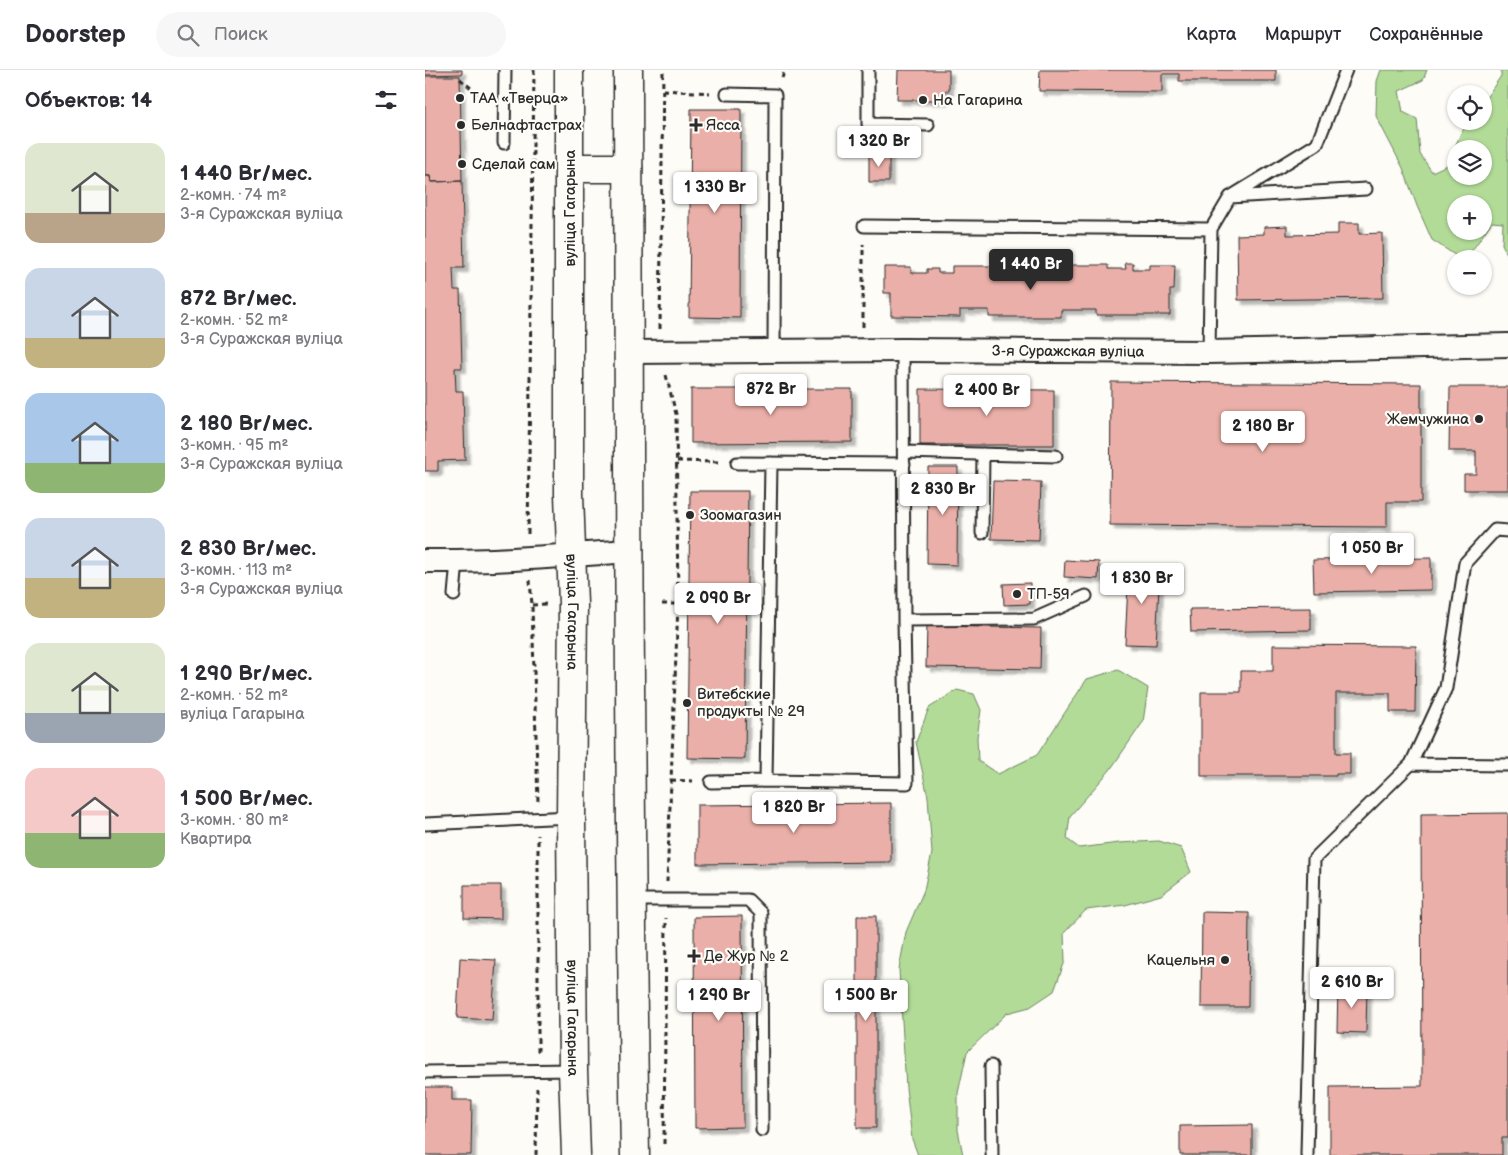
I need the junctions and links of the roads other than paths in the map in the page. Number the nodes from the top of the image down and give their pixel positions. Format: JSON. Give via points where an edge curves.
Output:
{"nodes":[{"id":1,"x":505,"y":70,"type":"edge"},
{"id":2,"x":569,"y":70,"type":"edge"},
{"id":3,"x":628,"y":70,"type":"edge"},
{"id":4,"x":868,"y":70,"type":"edge"},
{"id":5,"x":1346,"y":70,"type":"edge"},
{"id":6,"x":727,"y":94,"type":"road end"},
{"id":7,"x":928,"y":125,"type":"dead end"},
{"id":8,"x":504,"y":143,"type":"dead end"},
{"id":9,"x":570,"y":168,"type":"junction"},
{"id":10,"x":628,"y":168,"type":"junction"},
{"id":11,"x":1366,"y":188,"type":"dead end"},
{"id":12,"x":1231,"y":197,"type":"junction"},
{"id":13,"x":864,"y":226,"type":"road end"},
{"id":14,"x":1211,"y":229,"type":"junction"},
{"id":15,"x":1508,"y":345,"type":"edge"},
{"id":16,"x":903,"y":350,"type":"junction"},
{"id":17,"x":628,"y":352,"type":"junction"},
{"id":18,"x":773,"y":352,"type":"junction"},
{"id":19,"x":1209,"y":352,"type":"junction"},
{"id":20,"x":983,"y":454,"type":"junction"},
{"id":21,"x":1056,"y":456,"type":"dead end"},
{"id":22,"x":904,"y":458,"type":"junction"},
{"id":23,"x":737,"y":463,"type":"road end"},
{"id":24,"x":771,"y":463,"type":"junction"},
{"id":25,"x":1508,"y":531,"type":"edge"},
{"id":26,"x":982,"y":533,"type":"dead end"},
{"id":27,"x":628,"y":551,"type":"junction"},
{"id":28,"x":571,"y":555,"type":"junction"},
{"id":29,"x":425,"y":561,"type":"edge"},
{"id":30,"x":457,"y":562,"type":"junction"},
{"id":31,"x":453,"y":595,"type":"dead end"},
{"id":32,"x":1086,"y":596,"type":"dead end"},
{"id":33,"x":903,"y":620,"type":"junction"},
{"id":34,"x":1411,"y":764,"type":"junction"},
{"id":35,"x":1508,"y":764,"type":"edge"},
{"id":36,"x":711,"y":782,"type":"dead end"},
{"id":37,"x":766,"y":782,"type":"junction"},
{"id":38,"x":571,"y":817,"type":"junction"},
{"id":39,"x":425,"y":824,"type":"edge"},
{"id":40,"x":631,"y":900,"type":"junction"},
{"id":41,"x":991,"y":1066,"type":"dead end"},
{"id":42,"x":573,"y":1070,"type":"junction"},
{"id":43,"x":425,"y":1072,"type":"edge"},
{"id":44,"x":762,"y":1130,"type":"dead end"},
{"id":45,"x":576,"y":1155,"type":"edge"},
{"id":46,"x":635,"y":1155,"type":"edge"},
{"id":47,"x":992,"y":1155,"type":"edge"},
{"id":48,"x":1307,"y":1155,"type":"edge"}],
"edges":[{"from":1,"to":8,"type":"lane"},
{"from":2,"to":9,"type":"main road","name":"вуліца Гагарына"},
{"from":3,"to":10,"type":"main road"},
{"from":4,"to":7,"type":"lane","via":[[868,124]]},
{"from":5,"to":12,"type":"lane","via":[[1317,144]]},
{"from":6,"to":18,"type":"lane","via":[[775,95]]},
{"from":9,"to":10,"type":"main road"},
{"from":9,"to":28,"type":"main road","name":"вуліца Гагарына"},
{"from":10,"to":17,"type":"main road"},
{"from":11,"to":12,"type":"lane"},
{"from":12,"to":14,"type":"lane"},
{"from":13,"to":14,"type":"lane"},
{"from":14,"to":19,"type":"lane"},
{"from":15,"to":19,"type":"street","name":"3-я Суражская вуліца"},
{"from":16,"to":18,"type":"street","name":"3-я Суражская вуліца"},
{"from":16,"to":19,"type":"street","name":"3-я Суражская вуліца"},
{"from":16,"to":22,"type":"lane"},
{"from":17,"to":18,"type":"street","name":"3-я Суражская вуліца"},
{"from":17,"to":27,"type":"main road"},
{"from":20,"to":21,"type":"lane"},
{"from":20,"to":22,"type":"lane"},
{"from":20,"to":26,"type":"lane"},
{"from":22,"to":24,"type":"lane"},
{"from":22,"to":33,"type":"lane"},
{"from":23,"to":24,"type":"lane"},
{"from":24,"to":37,"type":"lane"},
{"from":25,"to":34,"type":"lane","via":[[1495,530],[1465,563],[1447,688]]},
{"from":27,"to":28,"type":"street"},
{"from":27,"to":40,"type":"main road"},
{"from":28,"to":30,"type":"street"},
{"from":28,"to":38,"type":"main road","name":"вуліца Гагарына"},
{"from":29,"to":30,"type":"street"},
{"from":30,"to":31,"type":"lane"},
{"from":32,"to":33,"type":"lane","via":[[1034,620]]},
{"from":33,"to":37,"type":"lane","via":[[907,783]]},
{"from":34,"to":35,"type":"lane"},
{"from":34,"to":48,"type":"lane","via":[[1314,858]]},
{"from":36,"to":37,"type":"lane"},
{"from":38,"to":39,"type":"lane"},
{"from":38,"to":42,"type":"main road","name":"вуліца Гагарына"},
{"from":40,"to":44,"type":"lane","via":[[748,900],[761,913]]},
{"from":40,"to":46,"type":"main road"},
{"from":41,"to":47,"type":"lane"},
{"from":42,"to":43,"type":"lane"},
{"from":42,"to":45,"type":"main road","name":"вуліца Гагарына"}]}
